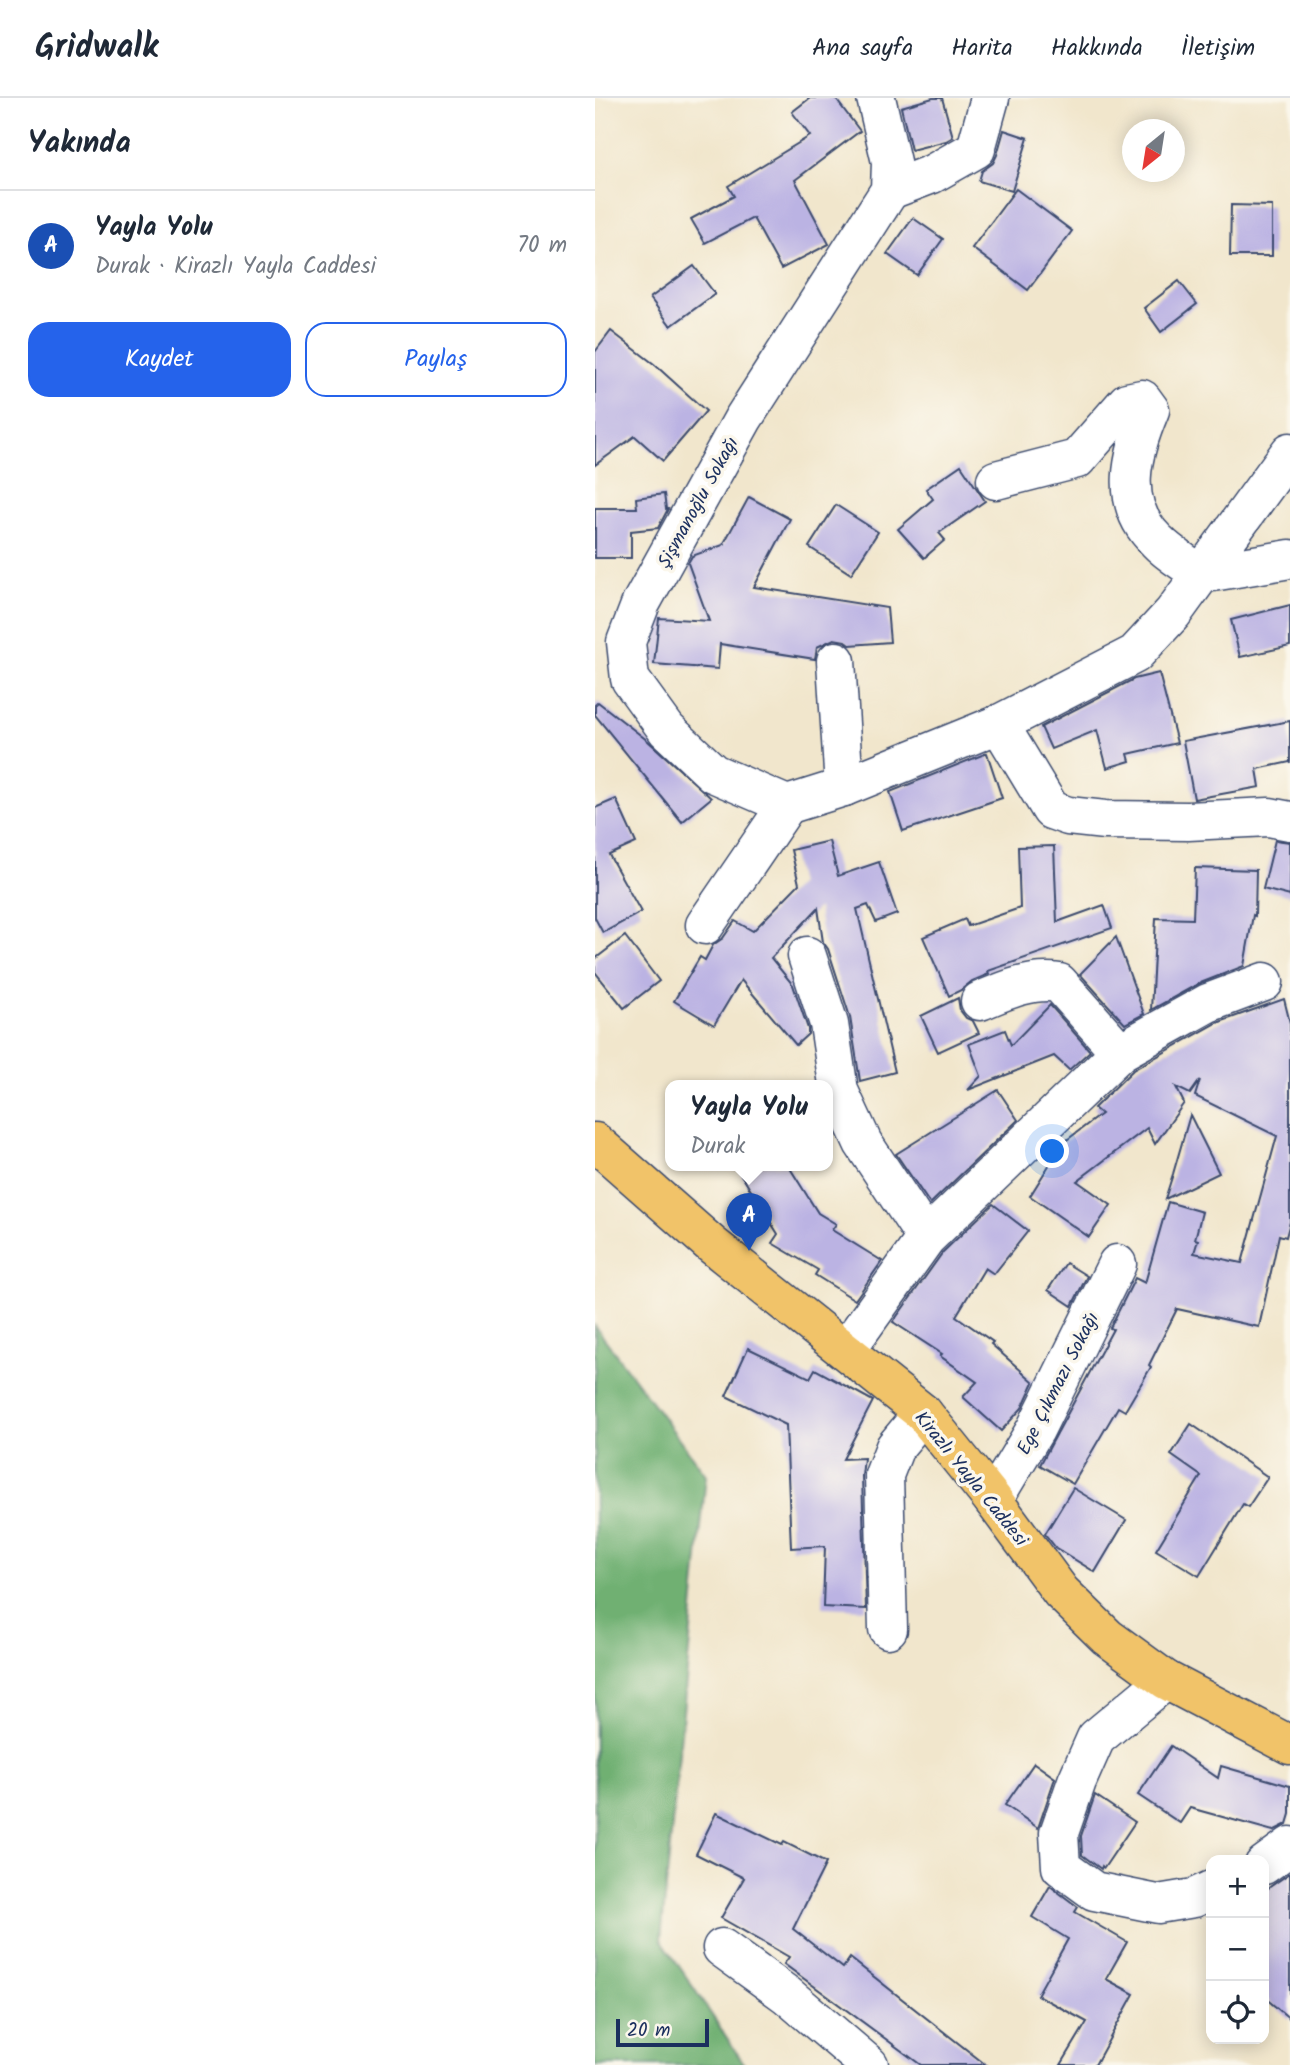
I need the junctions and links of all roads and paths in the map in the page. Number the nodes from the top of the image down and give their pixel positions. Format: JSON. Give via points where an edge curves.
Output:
{"nodes":[{"id":1,"x":876,"y":98,"type":"edge"},
{"id":2,"x":990,"y":98,"type":"edge"},
{"id":3,"x":890,"y":190,"type":"junction"},
{"id":4,"x":1288,"y":456,"type":"edge"},
{"id":5,"x":996,"y":480,"type":"dead end"},
{"id":6,"x":1290,"y":559,"type":"edge"},
{"id":7,"x":1200,"y":574,"type":"junction"},
{"id":8,"x":836,"y":661,"type":"dead end"},
{"id":9,"x":999,"y":724,"type":"junction"},
{"id":10,"x":844,"y":787,"type":"junction"},
{"id":11,"x":786,"y":805,"type":"junction"},
{"id":12,"x":1290,"y":821,"type":"edge"},
{"id":13,"x":705,"y":925,"type":"dead end"},
{"id":14,"x":807,"y":956,"type":"dead end"},
{"id":15,"x":1264,"y":982,"type":"dead end"},
{"id":16,"x":980,"y":1001,"type":"dead end"},
{"id":17,"x":1120,"y":1052,"type":"junction"},
{"id":18,"x":595,"y":1142,"type":"edge"},
{"id":19,"x":926,"y":1238,"type":"junction"},
{"id":20,"x":1117,"y":1264,"type":"dead end"},
{"id":21,"x":846,"y":1350,"type":"junction"},
{"id":22,"x":923,"y":1413,"type":"junction"},
{"id":23,"x":993,"y":1500,"type":"junction"},
{"id":24,"x":888,"y":1629,"type":"dead end"},
{"id":25,"x":1166,"y":1680,"type":"junction"},
{"id":26,"x":1290,"y":1745,"type":"edge"},
{"id":27,"x":1290,"y":1846,"type":"edge"},
{"id":28,"x":1269,"y":1861,"type":"edge"},
{"id":29,"x":1206,"y":1893,"type":"edge"},
{"id":30,"x":722,"y":1948,"type":"dead end"},
{"id":31,"x":869,"y":2065,"type":"edge"}],
"edges":[{"from":1,"to":3,"type":"street","via":[[891,162]]},
{"from":2,"to":3,"type":"street","via":[[976,149],[932,174]]},
{"from":3,"to":11,"type":"street","name":"Şişmanoğlu Sokağı","via":[[743,419],[641,603],[626,642],[630,679],[667,730],[713,773]]},
{"from":4,"to":7,"type":"street"},
{"from":5,"to":7,"type":"street","via":[[1077,459],[1127,402],[1142,399],[1150,410],[1135,446],[1131,488],[1141,522],[1156,541]]},
{"from":6,"to":7,"type":"street"},
{"from":7,"to":9,"type":"street","via":[[1173,613],[1135,654]]},
{"from":8,"to":10,"type":"street"},
{"from":9,"to":10,"type":"street"},
{"from":9,"to":12,"type":"street","via":[[1051,810],[1068,816],[1174,821],[1269,817]]},
{"from":10,"to":11,"type":"street"},
{"from":11,"to":13,"type":"street"},
{"from":14,"to":19,"type":"street","via":[[829,1024],[839,1091],[863,1143]]},
{"from":15,"to":17,"type":"street","via":[[1208,1003]]},
{"from":16,"to":17,"type":"street","via":[[1014,988],[1047,981],[1059,984]]},
{"from":17,"to":19,"type":"street"},
{"from":18,"to":21,"type":"main road","name":"Kirazlı Yayla Caddesi","via":[[711,1244]]},
{"from":19,"to":21,"type":"street"},
{"from":20,"to":23,"type":"street","name":"Ege Çıkmazı Sokağı","via":[[1035,1430]]},
{"from":21,"to":22,"type":"main road","name":"Kirazlı Yayla Caddesi"},
{"from":22,"to":23,"type":"main road","name":"Kirazlı Yayla Caddesi"},
{"from":22,"to":24,"type":"street","via":[[895,1447],[884,1475]]},
{"from":23,"to":25,"type":"main road","name":"Kirazlı Yayla Caddesi","via":[[1061,1592],[1107,1637]]},
{"from":25,"to":26,"type":"main road","name":"Kirazlı Yayla Caddesi"},
{"from":25,"to":29,"type":"street","via":[[1096,1738],[1059,1833],[1061,1867],[1094,1891],[1158,1904]]},
{"from":27,"to":28,"type":"street"},
{"from":30,"to":31,"type":"street","via":[[787,1995]]}]}
